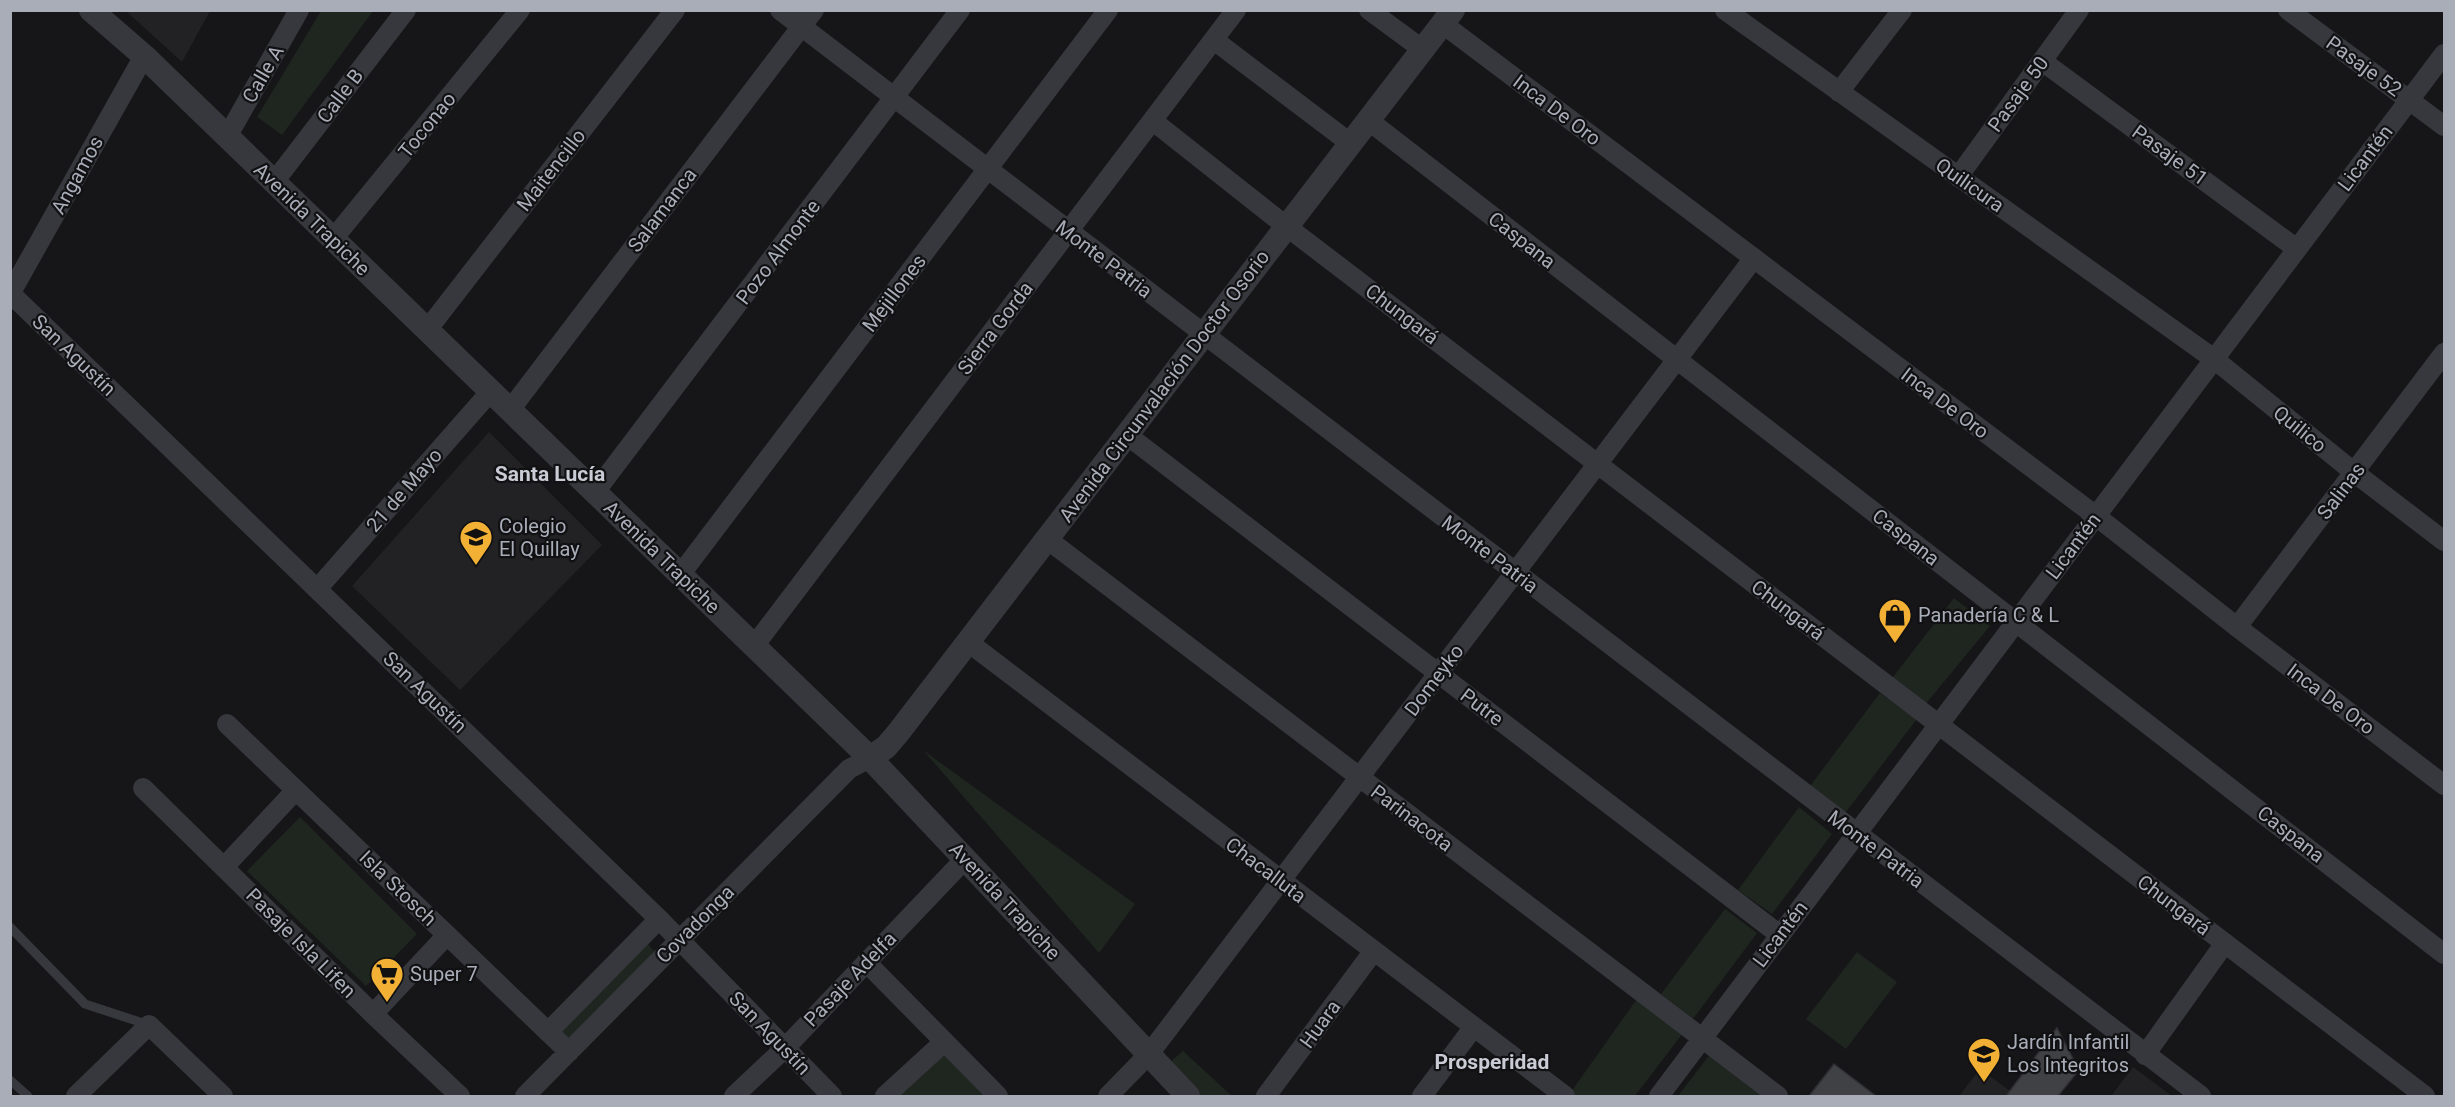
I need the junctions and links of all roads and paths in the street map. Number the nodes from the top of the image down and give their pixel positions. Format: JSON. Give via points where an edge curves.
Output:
{"nodes":[{"id":1,"x":91,"y":10,"type":"edge"},
{"id":2,"x":299,"y":10,"type":"edge"},
{"id":3,"x":406,"y":10,"type":"edge"},
{"id":4,"x":520,"y":10,"type":"edge"},
{"id":5,"x":675,"y":10,"type":"edge"},
{"id":6,"x":780,"y":10,"type":"edge"},
{"id":7,"x":814,"y":10,"type":"edge"},
{"id":8,"x":960,"y":10,"type":"edge"},
{"id":9,"x":1108,"y":10,"type":"edge"},
{"id":10,"x":1236,"y":10,"type":"edge"},
{"id":11,"x":1369,"y":10,"type":"edge"},
{"id":12,"x":1725,"y":10,"type":"edge"},
{"id":13,"x":1902,"y":10,"type":"edge"},
{"id":14,"x":2079,"y":10,"type":"edge"},
{"id":15,"x":2288,"y":10,"type":"edge"},
{"id":16,"x":1448,"y":17,"type":"edge"},
{"id":17,"x":801,"y":27,"type":"junction"},
{"id":18,"x":1214,"y":40,"type":"junction"},
{"id":19,"x":1422,"y":49,"type":"junction"},
{"id":20,"x":2445,"y":54,"type":"edge"},
{"id":21,"x":144,"y":56,"type":"junction"},
{"id":22,"x":2042,"y":61,"type":"junction"},
{"id":23,"x":1839,"y":92,"type":"junction"},
{"id":24,"x":895,"y":98,"type":"junction"},
{"id":25,"x":2410,"y":99,"type":"junction"},
{"id":26,"x":1368,"y":120,"type":"junction"},
{"id":27,"x":1153,"y":121,"type":"junction"},
{"id":28,"x":2445,"y":126,"type":"edge"},
{"id":29,"x":227,"y":137,"type":"junction"},
{"id":30,"x":1350,"y":143,"type":"junction"},
{"id":31,"x":988,"y":170,"type":"junction"},
{"id":32,"x":1958,"y":177,"type":"junction"},
{"id":33,"x":274,"y":182,"type":"junction"},
{"id":34,"x":1286,"y":226,"type":"junction"},
{"id":35,"x":1069,"y":232,"type":"junction"},
{"id":36,"x":333,"y":239,"type":"junction"},
{"id":37,"x":2297,"y":249,"type":"junction"},
{"id":38,"x":1754,"y":258,"type":"junction"},
{"id":39,"x":11,"y":293,"type":"edge"},
{"id":40,"x":428,"y":330,"type":"junction"},
{"id":41,"x":1203,"y":335,"type":"junction"},
{"id":42,"x":2445,"y":353,"type":"edge"},
{"id":43,"x":2214,"y":359,"type":"junction"},
{"id":44,"x":1677,"y":360,"type":"junction"},
{"id":45,"x":491,"y":391,"type":"junction"},
{"id":46,"x":510,"y":410,"type":"junction"},
{"id":47,"x":1127,"y":435,"type":"junction"},
{"id":48,"x":1598,"y":464,"type":"junction"},
{"id":49,"x":2355,"y":473,"type":"junction"},
{"id":50,"x":596,"y":492,"type":"junction"},
{"id":51,"x":2096,"y":516,"type":"junction"},
{"id":52,"x":1047,"y":539,"type":"junction"},
{"id":53,"x":2445,"y":541,"type":"edge"},
{"id":54,"x":1515,"y":573,"type":"junction"},
{"id":55,"x":680,"y":575,"type":"junction"},
{"id":56,"x":318,"y":588,"type":"junction"},
{"id":57,"x":2016,"y":622,"type":"junction"},
{"id":58,"x":2237,"y":627,"type":"junction"},
{"id":59,"x":968,"y":642,"type":"junction"},
{"id":60,"x":754,"y":646,"type":"junction"},
{"id":61,"x":1439,"y":674,"type":"junction"},
{"id":62,"x":227,"y":724,"type":"dead end"},
{"id":63,"x":1939,"y":725,"type":"junction"},
{"id":64,"x":870,"y":758,"type":"junction"},
{"id":65,"x":1359,"y":778,"type":"junction"},
{"id":66,"x":2445,"y":785,"type":"edge"},
{"id":67,"x":143,"y":788,"type":"dead end"},
{"id":68,"x":296,"y":790,"type":"junction"},
{"id":69,"x":1856,"y":834,"type":"junction"},
{"id":70,"x":965,"y":859,"type":"junction"},
{"id":71,"x":224,"y":867,"type":"junction"},
{"id":72,"x":1281,"y":881,"type":"junction"},
{"id":73,"x":659,"y":919,"type":"junction"},
{"id":74,"x":10,"y":927,"type":"edge"},
{"id":75,"x":447,"y":935,"type":"junction"},
{"id":76,"x":1780,"y":935,"type":"junction"},
{"id":77,"x":680,"y":940,"type":"junction"},
{"id":78,"x":2224,"y":943,"type":"junction"},
{"id":79,"x":1373,"y":952,"type":"junction"},
{"id":80,"x":2445,"y":954,"type":"edge"},
{"id":81,"x":866,"y":962,"type":"junction"},
{"id":82,"x":373,"y":1014,"type":"junction"},
{"id":83,"x":149,"y":1025,"type":"junction"},
{"id":84,"x":1473,"y":1028,"type":"junction"},
{"id":85,"x":548,"y":1032,"type":"junction"},
{"id":86,"x":1702,"y":1038,"type":"junction"},
{"id":87,"x":944,"y":1042,"type":"junction"},
{"id":88,"x":785,"y":1048,"type":"junction"},
{"id":89,"x":569,"y":1052,"type":"junction"},
{"id":90,"x":1149,"y":1054,"type":"junction"},
{"id":91,"x":2145,"y":1055,"type":"junction"},
{"id":92,"x":10,"y":1080,"type":"edge"},
{"id":93,"x":28,"y":1096,"type":"edge"},
{"id":94,"x":76,"y":1096,"type":"edge"},
{"id":95,"x":223,"y":1096,"type":"edge"},
{"id":96,"x":460,"y":1096,"type":"edge"},
{"id":97,"x":525,"y":1096,"type":"edge"},
{"id":98,"x":734,"y":1096,"type":"edge"},
{"id":99,"x":832,"y":1096,"type":"edge"},
{"id":100,"x":885,"y":1096,"type":"edge"},
{"id":101,"x":998,"y":1096,"type":"edge"},
{"id":102,"x":1108,"y":1096,"type":"edge"},
{"id":103,"x":1188,"y":1096,"type":"edge"},
{"id":104,"x":1266,"y":1096,"type":"edge"},
{"id":105,"x":1422,"y":1096,"type":"edge"},
{"id":106,"x":1565,"y":1096,"type":"edge"},
{"id":107,"x":1659,"y":1096,"type":"edge"},
{"id":108,"x":1778,"y":1096,"type":"edge"},
{"id":109,"x":2201,"y":1096,"type":"edge"},
{"id":110,"x":2425,"y":1096,"type":"edge"}],
"edges":[{"from":1,"to":21,"type":"street","name":"Avenida Trapiche"},
{"from":2,"to":29,"type":"street","name":"Calle A"},
{"from":3,"to":33,"type":"street","name":"Calle B"},
{"from":4,"to":36,"type":"street","name":"Toconao"},
{"from":5,"to":40,"type":"street","name":"Maitencillo"},
{"from":6,"to":17,"type":"street","name":"Monte Patria"},
{"from":7,"to":17,"type":"street","name":"Salamanca"},
{"from":8,"to":24,"type":"street","name":"Pozo Almonte"},
{"from":9,"to":31,"type":"street","name":"Mejillones"},
{"from":10,"to":18,"type":"street","name":"Sierra Gorda"},
{"from":11,"to":19,"type":"street"},
{"from":12,"to":23,"type":"street","name":"Quilicura"},
{"from":13,"to":23,"type":"street"},
{"from":14,"to":22,"type":"street","name":"Pasaje 50"},
{"from":15,"to":25,"type":"street","name":"Pasaje 52"},
{"from":16,"to":19,"type":"street","name":"Avenida Circunvalación Doctor Osorio"},
{"from":16,"to":38,"type":"street","name":"Inca De Oro"},
{"from":17,"to":24,"type":"street","name":"Monte Patria"},
{"from":17,"to":46,"type":"street","name":"Salamanca"},
{"from":18,"to":27,"type":"street","name":"Sierra Gorda"},
{"from":18,"to":30,"type":"street"},
{"from":19,"to":26,"type":"street","name":"Avenida Circunvalación Doctor Osorio"},
{"from":20,"to":25,"type":"street","name":"Licantén"},
{"from":21,"to":29,"type":"street","name":"Avenida Trapiche"},
{"from":21,"to":39,"type":"street","name":"Angamos"},
{"from":22,"to":32,"type":"street","name":"Pasaje 50"},
{"from":22,"to":37,"type":"street","name":"Pasaje 51"},
{"from":23,"to":32,"type":"street","name":"Quilicura"},
{"from":24,"to":31,"type":"street","name":"Monte Patria"},
{"from":24,"to":50,"type":"street","name":"Pozo Almonte"},
{"from":25,"to":28,"type":"street","name":"Pasaje 52"},
{"from":25,"to":37,"type":"street","name":"Licantén"},
{"from":26,"to":30,"type":"street","name":"Avenida Circunvalación Doctor Osorio"},
{"from":26,"to":44,"type":"street","name":"Caspana"},
{"from":27,"to":34,"type":"street","name":"Chungará"},
{"from":27,"to":35,"type":"street","name":"Sierra Gorda"},
{"from":29,"to":33,"type":"street","name":"Avenida Trapiche"},
{"from":30,"to":34,"type":"street","name":"Avenida Circunvalación Doctor Osorio"},
{"from":31,"to":35,"type":"street","name":"Monte Patria"},
{"from":31,"to":55,"type":"street","name":"Mejillones"},
{"from":32,"to":43,"type":"street","name":"Quilicura"},
{"from":33,"to":36,"type":"street","name":"Avenida Trapiche"},
{"from":34,"to":41,"type":"street","name":"Avenida Circunvalación Doctor Osorio"},
{"from":34,"to":48,"type":"street","name":"Chungará"},
{"from":35,"to":41,"type":"street","name":"Monte Patria"},
{"from":35,"to":60,"type":"street","name":"Sierra Gorda"},
{"from":36,"to":40,"type":"street","name":"Avenida Trapiche"},
{"from":37,"to":43,"type":"street","name":"Licantén"},
{"from":38,"to":44,"type":"street","name":"Domeyko"},
{"from":38,"to":51,"type":"street","name":"Inca De Oro"},
{"from":39,"to":56,"type":"street","name":"San Agustín"},
{"from":40,"to":45,"type":"street","name":"Avenida Trapiche"},
{"from":41,"to":47,"type":"street","name":"Avenida Circunvalación Doctor Osorio"},
{"from":41,"to":54,"type":"street","name":"Monte Patria"},
{"from":42,"to":49,"type":"street","name":"Salinas"},
{"from":43,"to":49,"type":"street","name":"Quilico"},
{"from":43,"to":51,"type":"street","name":"Licantén"},
{"from":44,"to":48,"type":"street","name":"Domeyko"},
{"from":44,"to":57,"type":"street","name":"Caspana"},
{"from":45,"to":46,"type":"street","name":"Avenida Trapiche"},
{"from":45,"to":56,"type":"street","name":"21 de Mayo"},
{"from":46,"to":50,"type":"street","name":"Avenida Trapiche"},
{"from":47,"to":52,"type":"street","name":"Avenida Circunvalación Doctor Osorio"},
{"from":47,"to":61,"type":"street","name":"Putre"},
{"from":48,"to":54,"type":"street","name":"Domeyko"},
{"from":48,"to":63,"type":"street","name":"Chungará"},
{"from":49,"to":53,"type":"street","name":"Quilico"},
{"from":49,"to":58,"type":"street","name":"Salinas"},
{"from":50,"to":55,"type":"street","name":"Avenida Trapiche"},
{"from":51,"to":57,"type":"street","name":"Licantén"},
{"from":51,"to":58,"type":"street","name":"Inca De Oro"},
{"from":52,"to":59,"type":"street","name":"Avenida Circunvalación Doctor Osorio"},
{"from":52,"to":65,"type":"street","name":"Parinacota"},
{"from":54,"to":61,"type":"street","name":"Domeyko"},
{"from":54,"to":69,"type":"street","name":"Monte Patria"},
{"from":55,"to":60,"type":"street","name":"Avenida Trapiche"},
{"from":56,"to":73,"type":"street","name":"San Agustín"},
{"from":57,"to":63,"type":"street","name":"Licantén"},
{"from":57,"to":80,"type":"street","name":"Caspana"},
{"from":58,"to":66,"type":"street","name":"Inca De Oro"},
{"from":59,"to":64,"type":"street","name":"Avenida Circunvalación Doctor Osorio","via":[[898,733]]},
{"from":59,"to":72,"type":"street","name":"Chacalluta"},
{"from":60,"to":64,"type":"street","name":"Avenida Trapiche"},
{"from":61,"to":65,"type":"street","name":"Domeyko"},
{"from":61,"to":76,"type":"street","name":"Putre"},
{"from":62,"to":68,"type":"street","name":"Isla Stosch"},
{"from":63,"to":69,"type":"street","name":"Licantén"},
{"from":63,"to":78,"type":"street","name":"Chungará"},
{"from":64,"to":70,"type":"street","name":"Avenida Trapiche"},
{"from":64,"to":77,"type":"street","name":"Covadonga","via":[[849,769]]},
{"from":65,"to":72,"type":"street","name":"Domeyko"},
{"from":65,"to":86,"type":"street","name":"Parinacota"},
{"from":67,"to":71,"type":"street","name":"Pasaje Isla Lifen"},
{"from":68,"to":71,"type":"street"},
{"from":68,"to":75,"type":"street","name":"Isla Stosch"},
{"from":69,"to":76,"type":"street","name":"Licantén"},
{"from":69,"to":91,"type":"street","name":"Monte Patria"},
{"from":70,"to":81,"type":"street","name":"Pasaje Adelfa"},
{"from":70,"to":90,"type":"street","name":"Avenida Trapiche"},
{"from":71,"to":82,"type":"street","name":"Pasaje Isla Lifen"},
{"from":72,"to":79,"type":"street","name":"Chacalluta"},
{"from":72,"to":90,"type":"street","name":"Domeyko"},
{"from":73,"to":77,"type":"street","name":"San Agustín"},
{"from":73,"to":85,"type":"street"},
{"from":74,"to":83,"type":"lane","via":[[85,1004]]},
{"from":75,"to":82,"type":"street"},
{"from":75,"to":85,"type":"street","name":"Isla Stosch"},
{"from":76,"to":86,"type":"street","name":"Licantén"},
{"from":77,"to":88,"type":"street","name":"San Agustín"},
{"from":77,"to":89,"type":"street","name":"Covadonga"},
{"from":78,"to":91,"type":"street"},
{"from":78,"to":110,"type":"street","name":"Chungará"},
{"from":79,"to":84,"type":"street","name":"Chacalluta"},
{"from":79,"to":104,"type":"street","name":"Huara"},
{"from":81,"to":87,"type":"street"},
{"from":81,"to":88,"type":"street","name":"Pasaje Adelfa"},
{"from":82,"to":96,"type":"street","name":"Pasaje Isla Lifen"},
{"from":83,"to":94,"type":"street"},
{"from":83,"to":95,"type":"street"},
{"from":84,"to":105,"type":"street"},
{"from":84,"to":106,"type":"street","name":"Chacalluta"},
{"from":85,"to":89,"type":"street","name":"Isla Stosch"},
{"from":86,"to":107,"type":"street","name":"Licantén"},
{"from":86,"to":108,"type":"street","name":"Parinacota"},
{"from":87,"to":100,"type":"street"},
{"from":87,"to":101,"type":"street"},
{"from":88,"to":98,"type":"street","name":"Pasaje Adelfa"},
{"from":88,"to":99,"type":"street","name":"San Agustín"},
{"from":89,"to":97,"type":"street","name":"Covadonga"},
{"from":90,"to":102,"type":"street","name":"Domeyko"},
{"from":90,"to":103,"type":"street","name":"Avenida Trapiche"},
{"from":91,"to":109,"type":"street","name":"Monte Patria"},
{"from":92,"to":93,"type":"lane"}]}
